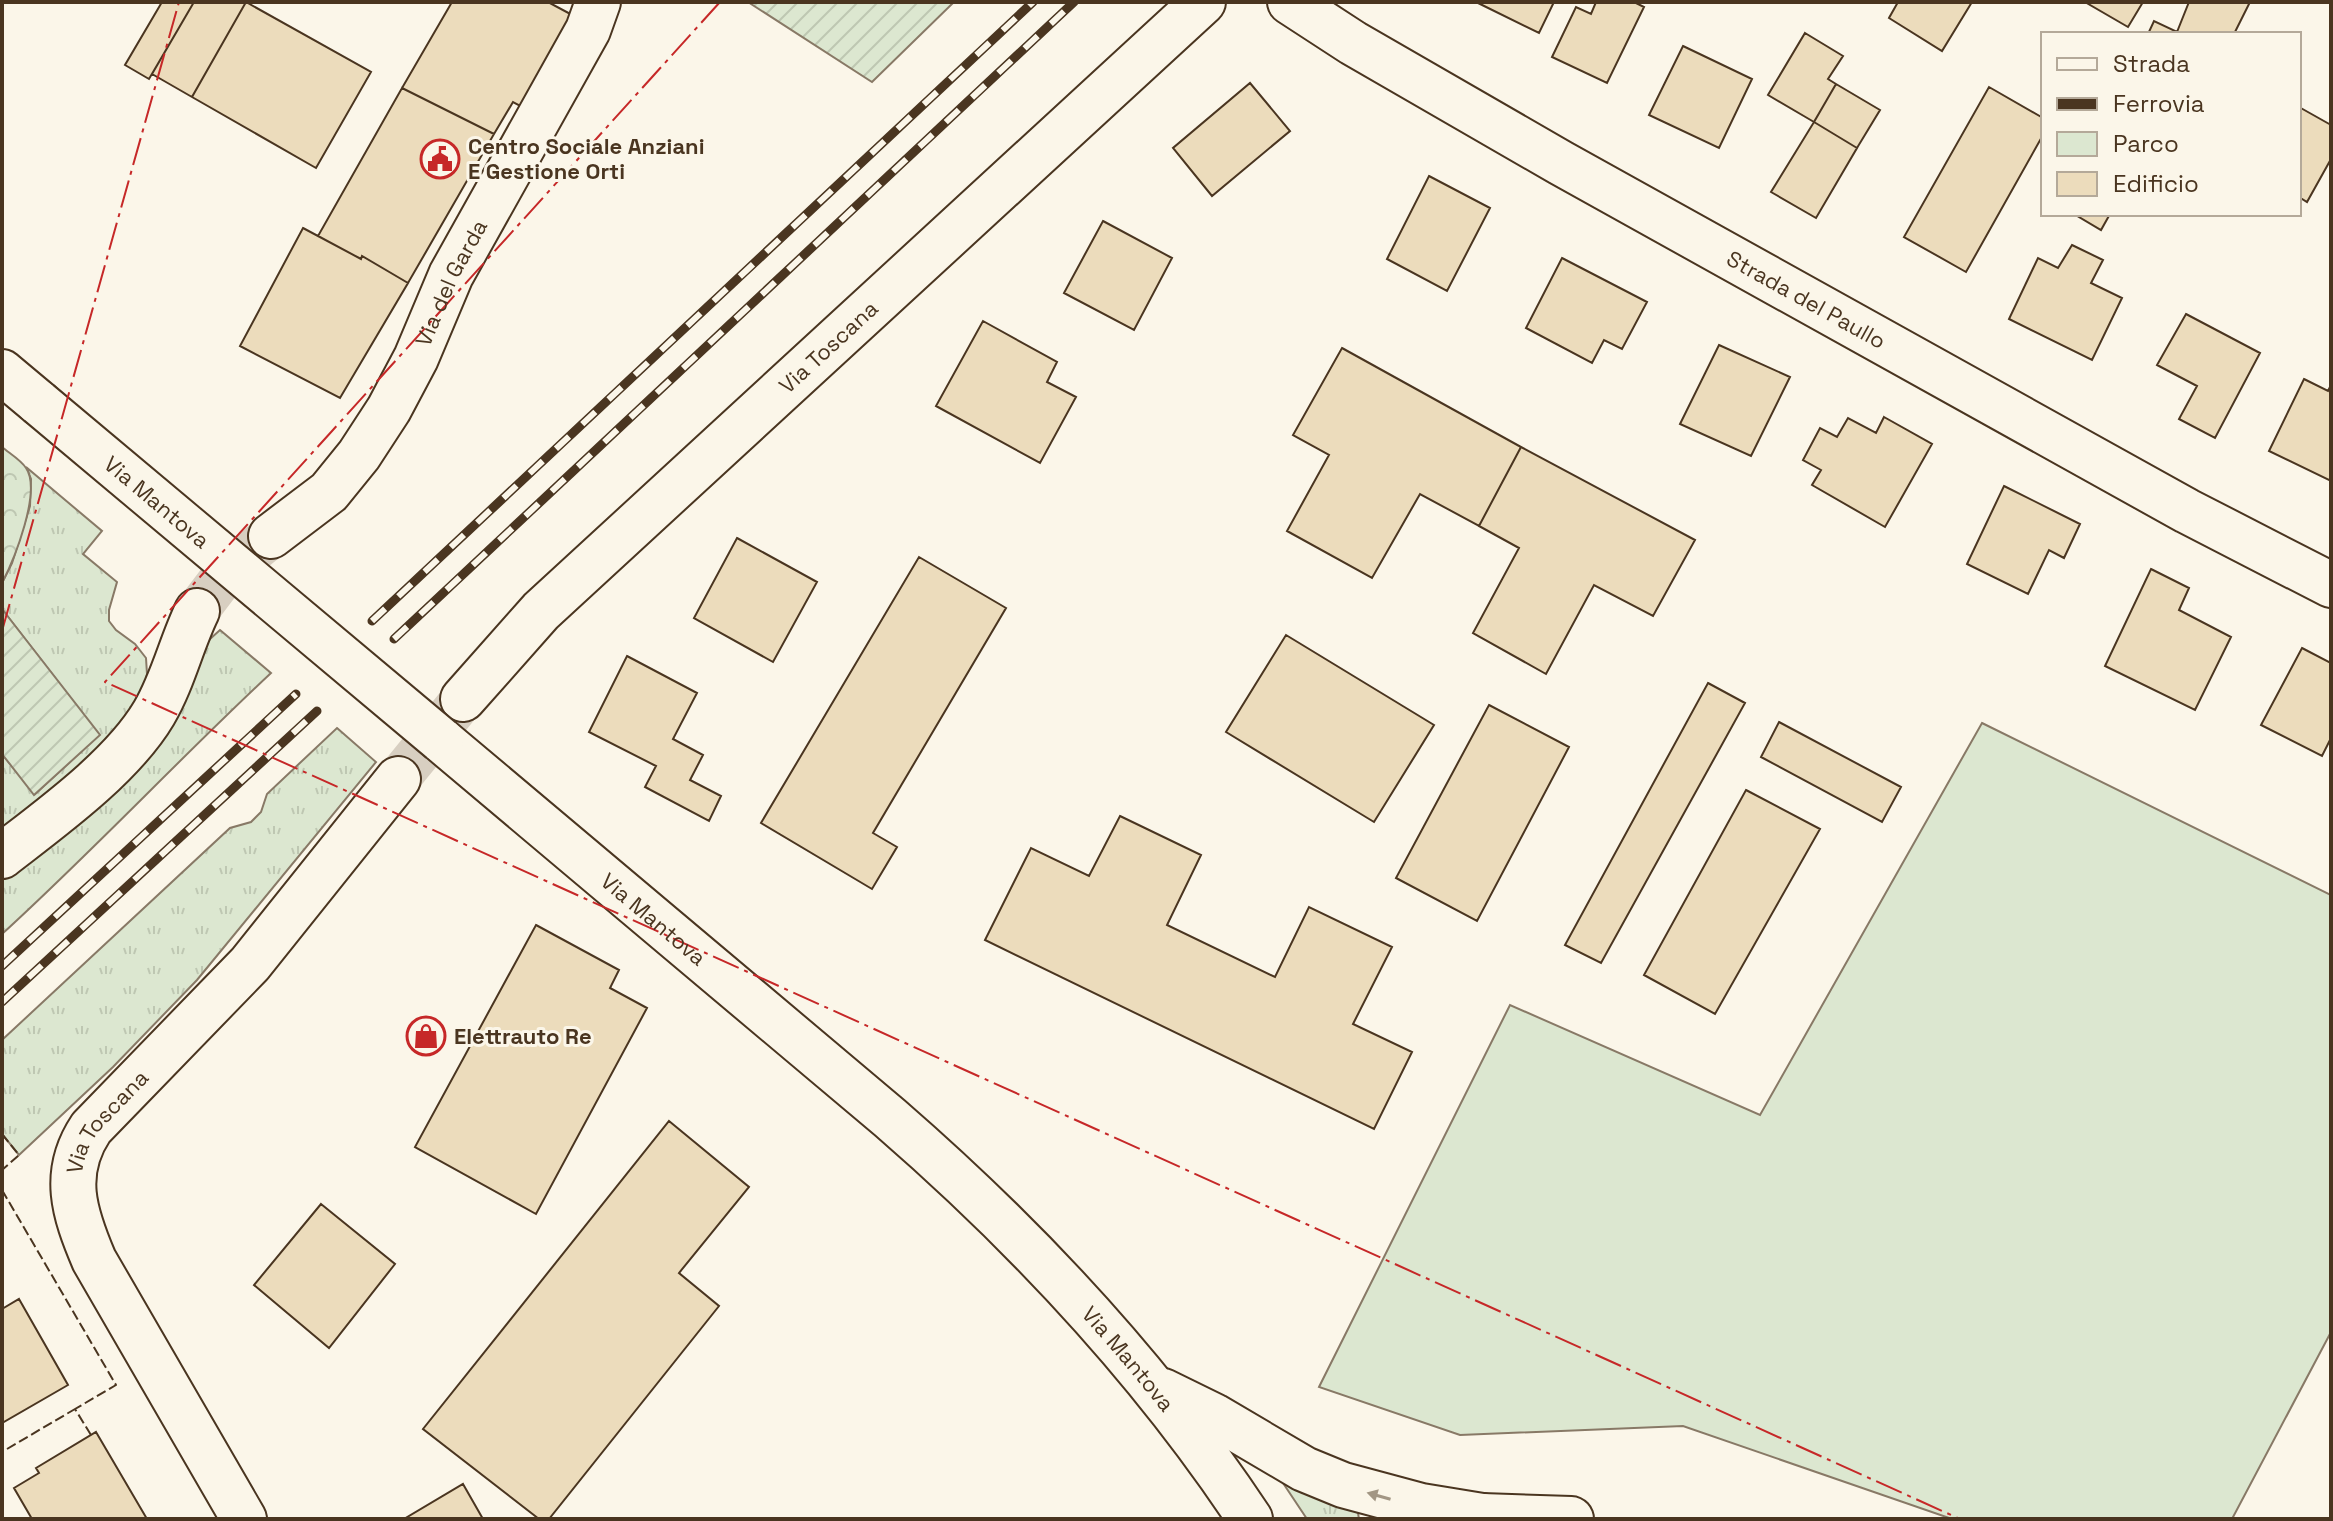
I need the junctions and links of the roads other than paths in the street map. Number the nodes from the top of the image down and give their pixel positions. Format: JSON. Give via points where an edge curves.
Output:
{"nodes":[{"id":1,"x":598,"y":2,"type":"edge"},
{"id":2,"x":1203,"y":2,"type":"edge"},
{"id":3,"x":1290,"y":2,"type":"edge"},
{"id":4,"x":2,"y":372,"type":"edge"},
{"id":5,"x":271,"y":536,"type":"tunnel mouth"},
{"id":6,"x":2331,"y":585,"type":"edge"},
{"id":7,"x":197,"y":611,"type":"tunnel mouth"},
{"id":8,"x":463,"y":699,"type":"tunnel mouth"},
{"id":9,"x":398,"y":779,"type":"tunnel mouth"},
{"id":10,"x":2,"y":856,"type":"edge"},
{"id":11,"x":1143,"y":1373,"type":"junction"},
{"id":12,"x":1473,"y":1517,"type":"edge"},
{"id":13,"x":244,"y":1519,"type":"edge"},
{"id":14,"x":1250,"y":1519,"type":"edge"},
{"id":15,"x":1571,"y":1519,"type":"edge"}],
"edges":[{"from":1,"to":5,"type":"street","name":"Via del Garda","via":[[588,30],[451,275],[389,409],[329,492]]},
{"from":2,"to":8,"type":"street","name":"Via Toscana","via":[[552,600]]},
{"from":3,"to":6,"type":"street","name":"Strada del Paullo","via":[[1561,163],[2187,511]]},
{"from":4,"to":11,"type":"street","name":"Via Mantova","bridge":true,"via":[[890,1118],[1030,1248]]},
{"from":7,"to":10,"type":"street","via":[[155,712],[143,728],[87,787]]},
{"from":9,"to":13,"type":"street","name":"Via Toscana","via":[[250,964],[91,1128],[75,1160],[73,1194],[94,1260]]},
{"from":12,"to":11,"type":"street","one_way":true,"via":[[1381,1497],[1304,1469],[1168,1395]]},
{"from":11,"to":14,"type":"street","name":"Via Mantova"},
{"from":12,"to":15,"type":"street"}]}
